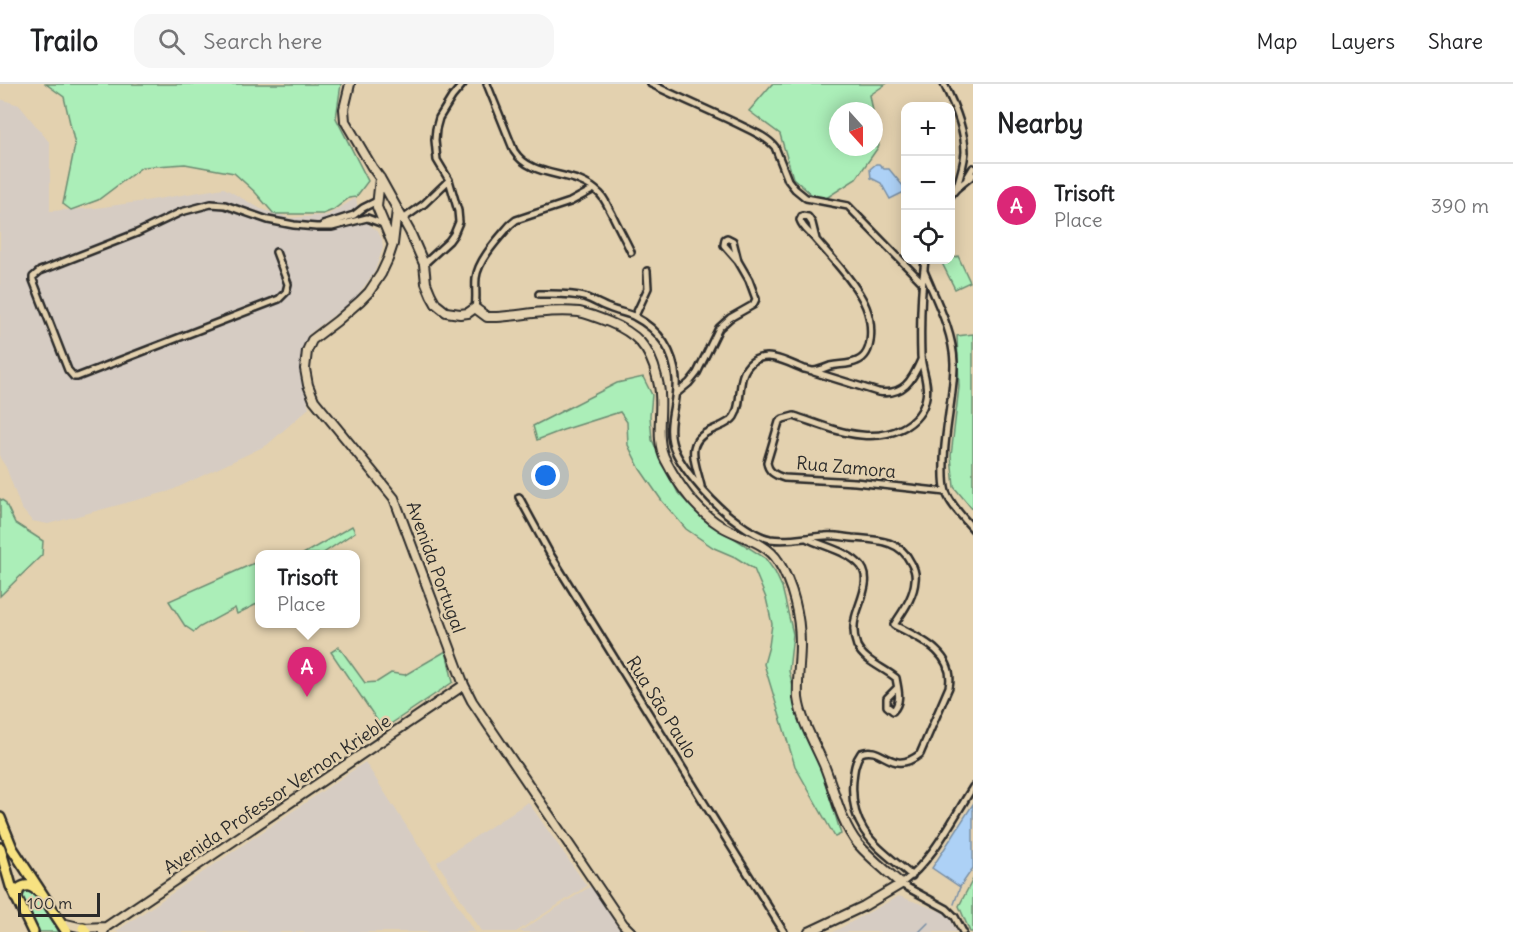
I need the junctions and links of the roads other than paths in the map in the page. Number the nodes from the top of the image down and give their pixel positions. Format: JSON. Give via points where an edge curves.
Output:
{"nodes":[{"id":1,"x":350,"y":84,"type":"edge"},
{"id":2,"x":463,"y":84,"type":"edge"},
{"id":3,"x":487,"y":84,"type":"edge"},
{"id":4,"x":651,"y":84,"type":"edge"},
{"id":5,"x":944,"y":84,"type":"edge"},
{"id":6,"x":973,"y":168,"type":"edge"},
{"id":7,"x":973,"y":176,"type":"edge"},
{"id":8,"x":380,"y":178,"type":"junction"},
{"id":9,"x":449,"y":180,"type":"junction"},
{"id":10,"x":965,"y":183,"type":"junction"},
{"id":11,"x":594,"y":189,"type":"junction"},
{"id":12,"x":956,"y":189,"type":"joint"},
{"id":13,"x":377,"y":201,"type":"junction"},
{"id":14,"x":397,"y":208,"type":"junction"},
{"id":15,"x":403,"y":219,"type":"junction"},
{"id":16,"x":383,"y":224,"type":"junction"},
{"id":17,"x":396,"y":225,"type":"junction"},
{"id":18,"x":316,"y":228,"type":"junction"},
{"id":19,"x":410,"y":231,"type":"junction"},
{"id":20,"x":816,"y":238,"type":"dead end"},
{"id":21,"x":393,"y":244,"type":"junction"},
{"id":22,"x":276,"y":252,"type":"dead end"},
{"id":23,"x":631,"y":252,"type":"dead end"},
{"id":24,"x":738,"y":261,"type":"dead end"},
{"id":25,"x":424,"y":264,"type":"junction"},
{"id":26,"x":924,"y":264,"type":"edge"},
{"id":27,"x":923,"y":270,"type":"junction"},
{"id":28,"x":647,"y":271,"type":"dead end"},
{"id":29,"x":921,"y":280,"type":"junction"},
{"id":30,"x":539,"y":294,"type":"dead end"},
{"id":31,"x":475,"y":308,"type":"junction"},
{"id":32,"x":634,"y":316,"type":"junction"},
{"id":33,"x":921,"y":359,"type":"junction"},
{"id":34,"x":812,"y":372,"type":"junction"},
{"id":35,"x":677,"y":393,"type":"junction"},
{"id":36,"x":702,"y":488,"type":"junction"},
{"id":37,"x":946,"y":492,"type":"junction"},
{"id":38,"x":519,"y":497,"type":"dead end"},
{"id":39,"x":973,"y":530,"type":"edge"},
{"id":40,"x":807,"y":539,"type":"junction"},
{"id":41,"x":464,"y":685,"type":"junction"},
{"id":42,"x":897,"y":688,"type":"dead end"},
{"id":43,"x":973,"y":787,"type":"edge"},
{"id":44,"x":0,"y":818,"type":"edge"},
{"id":45,"x":0,"y":848,"type":"edge"},
{"id":46,"x":912,"y":876,"type":"junction"},
{"id":47,"x":901,"y":884,"type":"junction"},
{"id":48,"x":43,"y":896,"type":"junction"},
{"id":49,"x":16,"y":898,"type":"junction"},
{"id":50,"x":65,"y":929,"type":"edge"},
{"id":51,"x":105,"y":930,"type":"edge"},
{"id":52,"x":81,"y":931,"type":"edge"},
{"id":53,"x":33,"y":932,"type":"edge"},
{"id":54,"x":631,"y":932,"type":"edge"},
{"id":55,"x":784,"y":932,"type":"edge"},
{"id":56,"x":809,"y":932,"type":"edge"},
{"id":57,"x":963,"y":932,"type":"edge"}],
"edges":[{"from":1,"to":8,"type":"street","via":[[345,121]]},
{"from":2,"to":9,"type":"street","via":[[445,107],[436,129],[437,160]]},
{"from":3,"to":11,"type":"street","via":[[518,159],[534,169],[569,177]]},
{"from":4,"to":29,"type":"street","via":[[772,143],[795,189],[806,198],[848,206]]},
{"from":5,"to":12,"type":"street","via":[[964,141],[963,166]]},
{"from":6,"to":10,"type":"street"},
{"from":7,"to":10,"type":"street"},
{"from":8,"to":13,"type":"street"},
{"from":8,"to":14,"type":"street"},
{"from":9,"to":15,"type":"street"},
{"from":9,"to":25,"type":"street","via":[[459,222],[449,241]]},
{"from":10,"to":12,"type":"street"},
{"from":11,"to":23,"type":"street"},
{"from":11,"to":31,"type":"street","via":[[510,225],[480,265]]},
{"from":13,"to":14,"type":"street","via":[[387,200]]},
{"from":13,"to":16,"type":"street"},
{"from":13,"to":18,"type":"street","via":[[354,216]]},
{"from":14,"to":15,"type":"street"},
{"from":14,"to":17,"type":"street","name":"Avenida Portugal"},
{"from":15,"to":19,"type":"street"},
{"from":16,"to":17,"type":"street"},
{"from":16,"to":18,"type":"street","via":[[367,218]]},
{"from":16,"to":21,"type":"street"},
{"from":17,"to":19,"type":"street"},
{"from":17,"to":21,"type":"street","name":"Avenida Portugal"},
{"from":18,"to":22,"type":"street","via":[[267,220],[211,204],[180,212],[40,271],[33,280],[68,370],[77,377],[279,299],[288,285]]},
{"from":19,"to":25,"type":"street"},
{"from":20,"to":34,"type":"street","via":[[866,306],[870,331],[863,358]]},
{"from":21,"to":41,"type":"street","name":"Avenida Portugal","via":[[369,292],[312,340],[307,351],[306,377],[314,400],[394,498]]},
{"from":24,"to":35,"type":"street","via":[[756,296],[755,302],[719,328],[698,373]]},
{"from":25,"to":31,"type":"street","via":[[426,283],[440,309],[460,314]]},
{"from":26,"to":27,"type":"street","name":"Rua Zamora"},
{"from":27,"to":29,"type":"street","name":"Rua Zamora"},
{"from":27,"to":37,"type":"street","via":[[945,319],[954,362],[944,453]]},
{"from":28,"to":32,"type":"street","via":[[648,288]]},
{"from":29,"to":33,"type":"street","name":"Rua Zamora"},
{"from":30,"to":32,"type":"street","via":[[583,297]]},
{"from":31,"to":47,"type":"street","via":[[497,317],[560,311],[592,315],[621,327],[648,351],[660,393],[659,429],[664,459],[705,515],[767,549],[779,563],[793,594],[799,622],[798,689],[805,721],[849,831]]},
{"from":32,"to":35,"type":"street","via":[[656,332],[669,348]]},
{"from":33,"to":34,"type":"street","via":[[909,382],[886,393]]},
{"from":33,"to":37,"type":"street","name":"Rua Zamora","via":[[927,394],[915,421],[884,434],[862,435],[786,417],[779,422],[767,462],[770,471],[784,478]]},
{"from":34,"to":36,"type":"street","via":[[766,356],[749,365],[730,422],[704,433],[695,443]]},
{"from":35,"to":36,"type":"street","via":[[671,425],[673,444]]},
{"from":36,"to":40,"type":"street","via":[[724,512],[765,538]]},
{"from":37,"to":39,"type":"street"},
{"from":38,"to":55,"type":"street","name":"Rua São Paulo","via":[[550,554]]},
{"from":40,"to":42,"type":"street","via":[[849,557],[864,570],[866,580],[855,620],[855,639],[865,657],[896,678]]},
{"from":40,"to":46,"type":"street","via":[[826,536],[877,540],[903,550],[912,565],[915,582],[894,625],[925,642],[949,669],[949,687],[920,754],[898,763],[864,751],[855,769],[853,804],[861,828]]},
{"from":41,"to":51,"type":"street","name":"Avenida Professor Vernon Krieble"},
{"from":41,"to":54,"type":"street","name":"Avenida Portugal","via":[[532,791]]},
{"from":43,"to":46,"type":"street"},
{"from":44,"to":48,"type":"highway","via":[[12,848]]},
{"from":45,"to":49,"type":"highway"},
{"from":46,"to":47,"type":"street"},
{"from":47,"to":56,"type":"street"},
{"from":47,"to":57,"type":"street","via":[[947,909]]},
{"from":48,"to":49,"type":"highway","via":[[27,885],[19,889]]},
{"from":48,"to":50,"type":"highway"},
{"from":49,"to":53,"type":"highway"},
{"from":50,"to":52,"type":"highway"},
{"from":51,"to":52,"type":"street","name":"Avenida Professor Vernon Krieble"}]}
